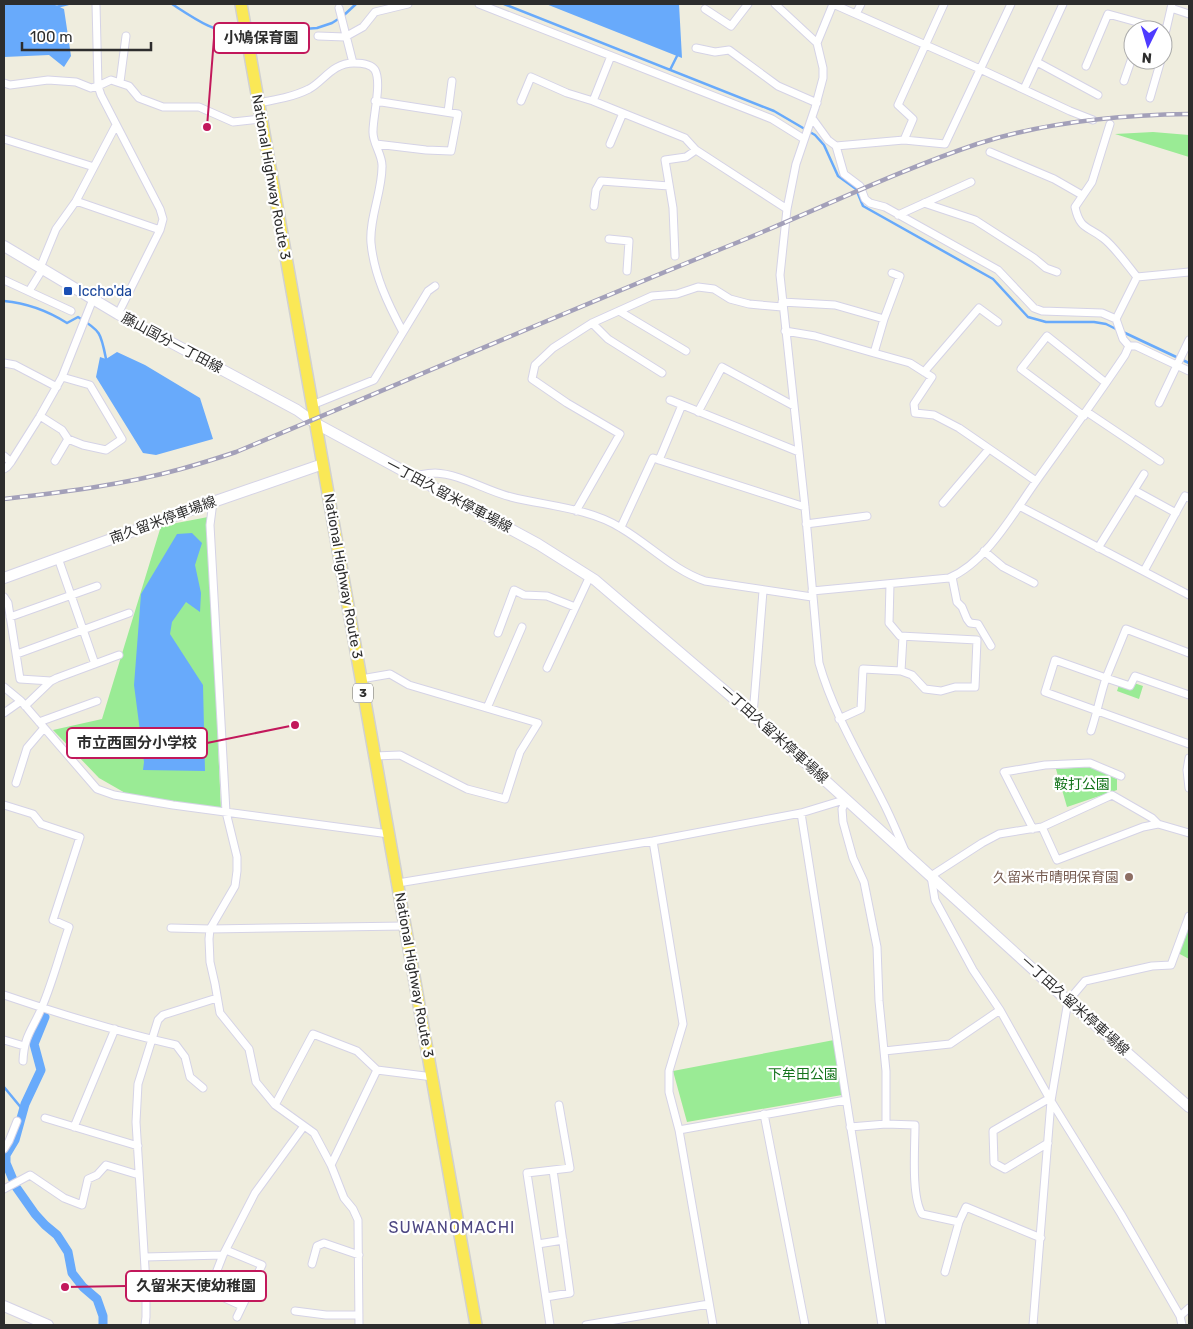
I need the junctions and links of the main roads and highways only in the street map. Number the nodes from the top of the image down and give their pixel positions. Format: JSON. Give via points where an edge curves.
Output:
{"nodes":[{"id":1,"x":241,"y":4,"type":"edge"},
{"id":2,"x":4,"y":246,"type":"edge"},
{"id":3,"x":315,"y":423,"type":"junction"},
{"id":4,"x":322,"y":464,"type":"junction"},
{"id":5,"x":4,"y":578,"type":"edge"},
{"id":6,"x":1189,"y":1107,"type":"edge"},
{"id":7,"x":4,"y":1306,"type":"edge"},
{"id":8,"x":48,"y":1325,"type":"edge"},
{"id":9,"x":476,"y":1325,"type":"edge"}],
"edges":[{"from":1,"to":3,"type":"highway","name":"National Highway Route 3","number":"3"},
{"from":2,"to":3,"type":"main road","name":"藤山国分一丁田線","via":[[118,314],[297,410]]},
{"from":3,"to":4,"type":"highway","name":"National Highway Route 3","number":"3"},
{"from":3,"to":6,"type":"main road","name":"一丁田久留米停車場線","via":[[538,544],[590,576],[687,656]]},
{"from":4,"to":5,"type":"main road","name":"南久留米停車場線"},
{"from":4,"to":9,"type":"highway","name":"National Highway Route 3","number":"3"},
{"from":7,"to":8,"type":"main road"}]}
